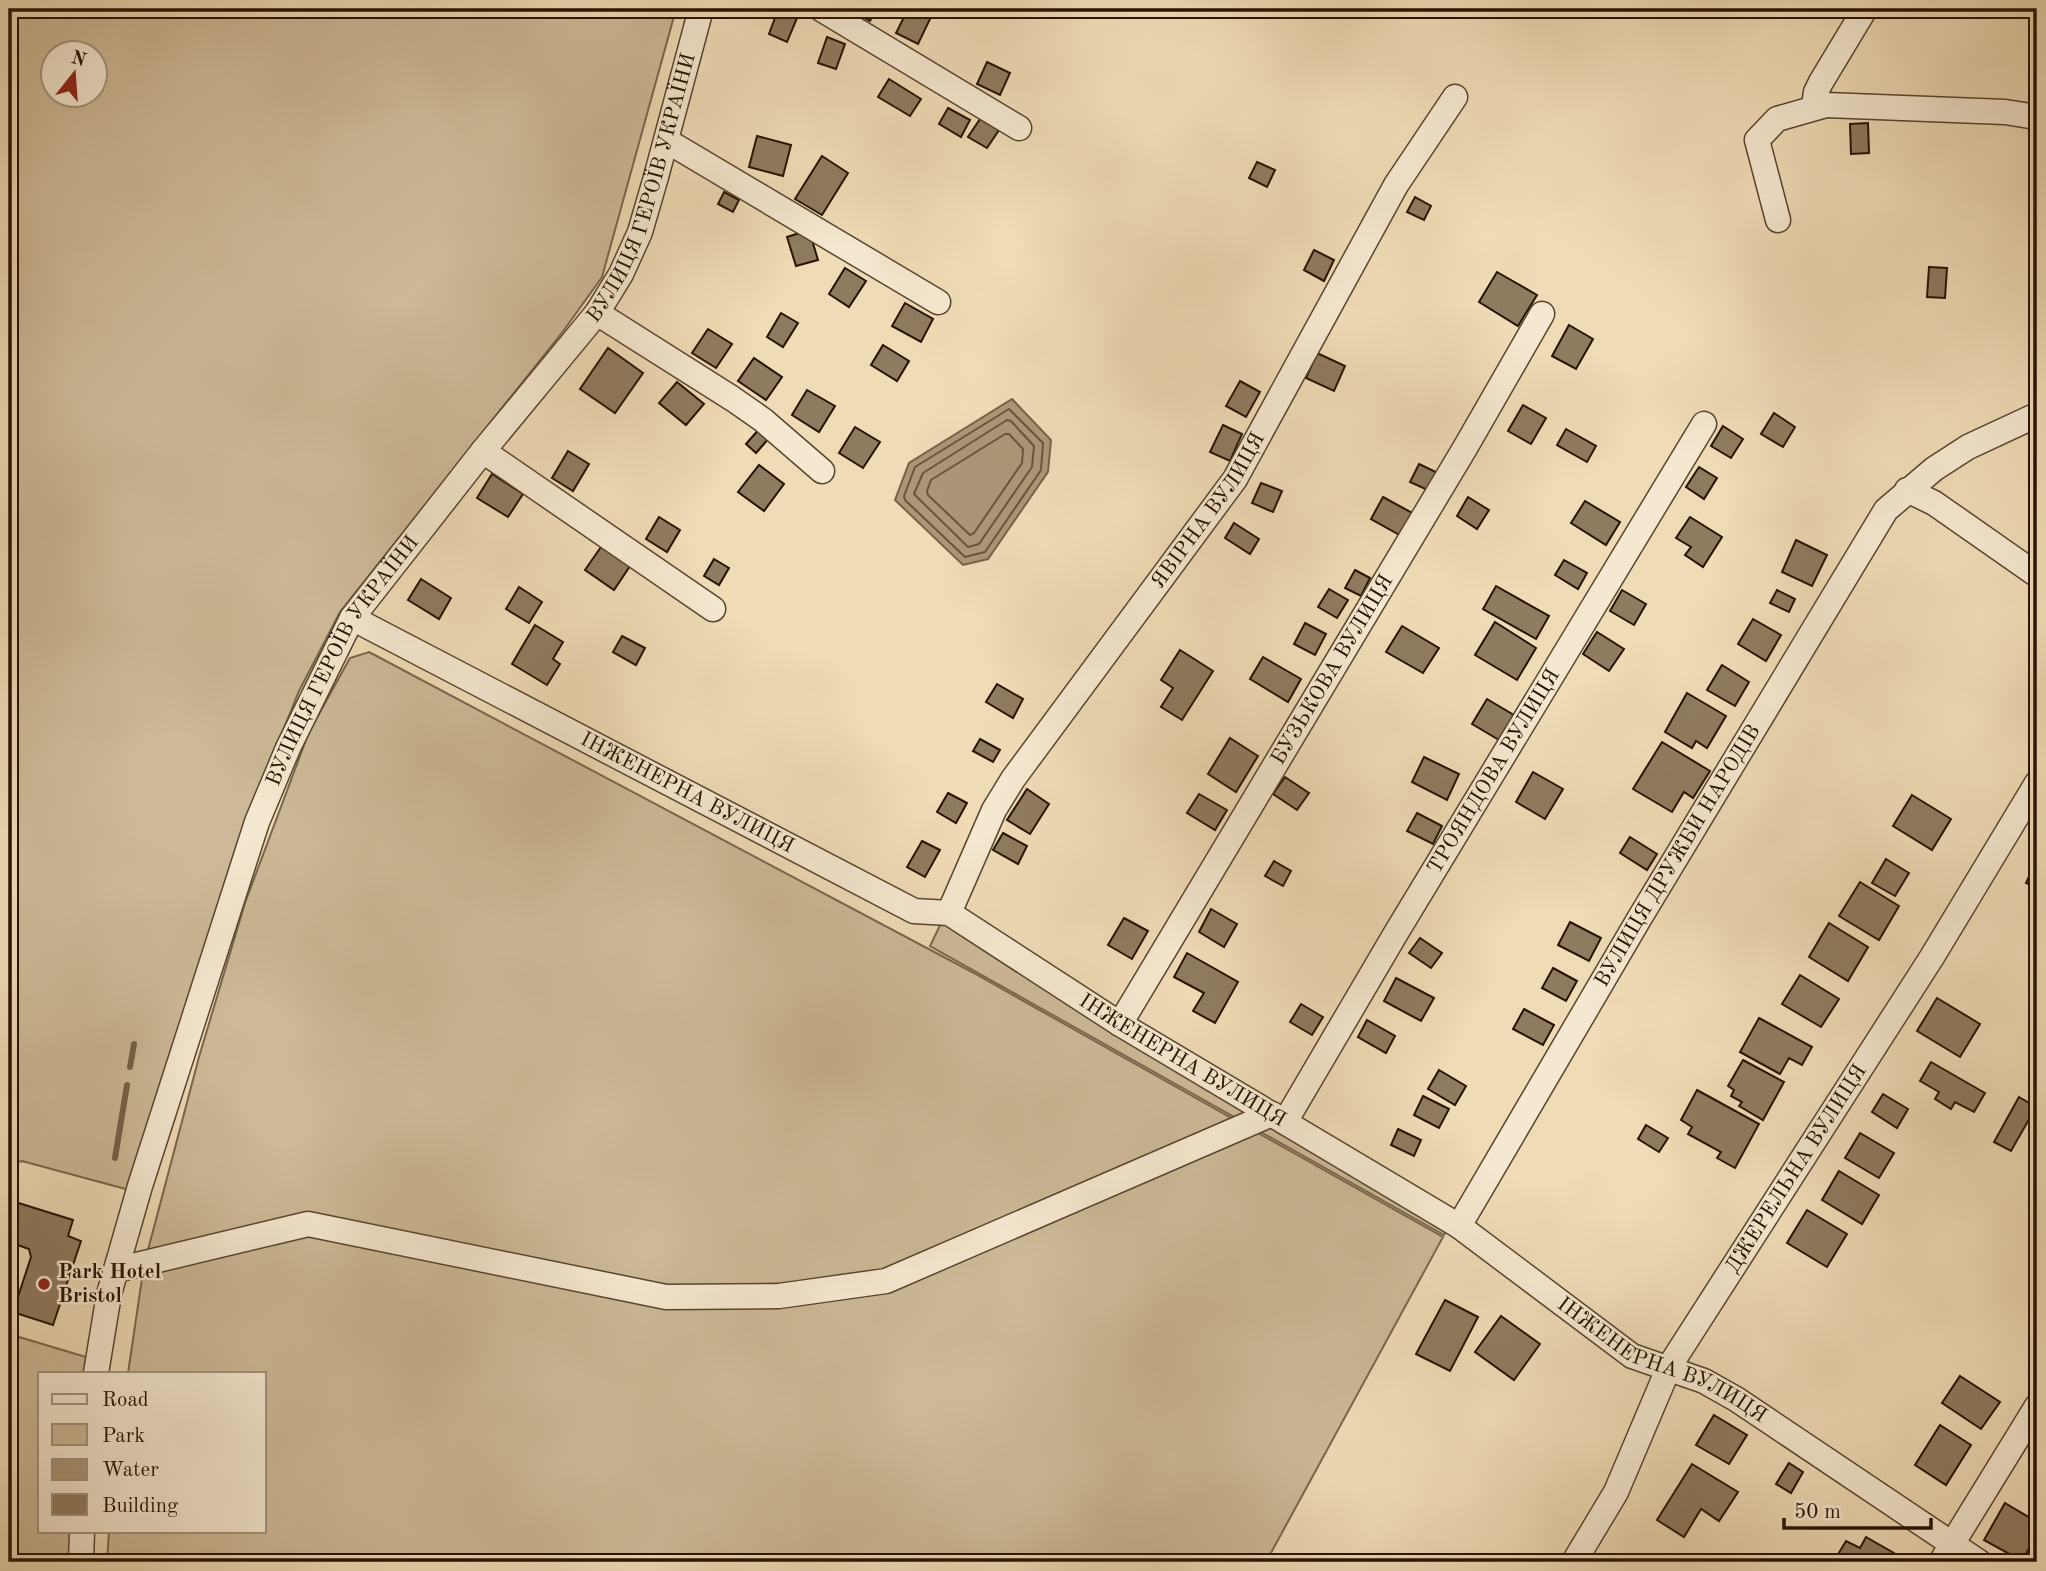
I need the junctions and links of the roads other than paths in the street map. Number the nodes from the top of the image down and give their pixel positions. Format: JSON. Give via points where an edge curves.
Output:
{"nodes":[{"id":1,"x":701,"y":9,"type":"edge"},
{"id":2,"x":821,"y":9,"type":"edge"},
{"id":3,"x":1865,"y":9,"type":"edge"},
{"id":4,"x":1455,"y":97,"type":"dead end"},
{"id":5,"x":1826,"y":105,"type":"junction"},
{"id":6,"x":2037,"y":117,"type":"edge"},
{"id":7,"x":1019,"y":128,"type":"dead end"},
{"id":8,"x":667,"y":141,"type":"junction"},
{"id":9,"x":1778,"y":220,"type":"dead end"},
{"id":10,"x":938,"y":302,"type":"dead end"},
{"id":11,"x":597,"y":313,"type":"junction"},
{"id":12,"x":1542,"y":314,"type":"dead end"},
{"id":13,"x":2037,"y":415,"type":"edge"},
{"id":14,"x":1704,"y":424,"type":"dead end"},
{"id":15,"x":483,"y":451,"type":"junction"},
{"id":16,"x":822,"y":471,"type":"dead end"},
{"id":17,"x":1907,"y":490,"type":"junction"},
{"id":18,"x":2037,"y":575,"type":"edge"},
{"id":19,"x":713,"y":609,"type":"dead end"},
{"id":20,"x":352,"y":618,"type":"junction"},
{"id":21,"x":2037,"y":783,"type":"edge"},
{"id":22,"x":948,"y":913,"type":"junction"},
{"id":23,"x":1120,"y":1024,"type":"junction"},
{"id":24,"x":1279,"y":1118,"type":"junction"},
{"id":25,"x":1459,"y":1226,"type":"junction"},
{"id":26,"x":116,"y":1270,"type":"junction"},
{"id":27,"x":1669,"y":1367,"type":"junction"},
{"id":28,"x":96,"y":1372,"type":"edge"},
{"id":29,"x":2037,"y":1406,"type":"edge"},
{"id":30,"x":82,"y":1532,"type":"edge"},
{"id":31,"x":1946,"y":1553,"type":"edge"},
{"id":32,"x":81,"y":1562,"type":"edge"},
{"id":33,"x":1574,"y":1562,"type":"edge"},
{"id":34,"x":1979,"y":1562,"type":"edge"}],
"edges":[{"from":1,"to":8,"type":"street","name":"ВУЛИЦЯ ГЕРОЇВ УКРАЇНИ"},
{"from":2,"to":7,"type":"street"},
{"from":3,"to":5,"type":"street","via":[[1816,92],[1815,99]]},
{"from":4,"to":22,"type":"street","name":"ЯВІРНА ВУЛИЦЯ","via":[[1396,185],[1235,480],[1013,779],[994,810]]},
{"from":5,"to":6,"type":"street"},
{"from":5,"to":9,"type":"street","via":[[1777,119],[1757,140]]},
{"from":8,"to":10,"type":"street"},
{"from":8,"to":11,"type":"street","name":"ВУЛИЦЯ ГЕРОЇВ УКРАЇНИ","via":[[640,232]]},
{"from":11,"to":15,"type":"street","name":"ВУЛИЦЯ ГЕРОЇВ УКРАЇНИ"},
{"from":11,"to":16,"type":"street","via":[[733,398]]},
{"from":12,"to":23,"type":"street","name":"БУЗЬКОВА ВУЛИЦЯ"},
{"from":13,"to":17,"type":"street","name":"ВУЛИЦЯ ДРУЖБИ НАРОДІВ","via":[[1968,447]]},
{"from":14,"to":24,"type":"street","name":"ТРОЯНДОВА ВУЛИЦЯ"},
{"from":15,"to":19,"type":"street"},
{"from":15,"to":20,"type":"street","name":"ВУЛИЦЯ ГЕРОЇВ УКРАЇНИ"},
{"from":17,"to":18,"type":"street","via":[[1934,503]]},
{"from":17,"to":25,"type":"street","name":"ВУЛИЦЯ ДРУЖБИ НАРОДІВ","via":[[1886,510]]},
{"from":20,"to":22,"type":"street","name":"ІНЖЕНЕРНА ВУЛИЦЯ","via":[[914,911]]},
{"from":20,"to":26,"type":"street","name":"ВУЛИЦЯ ГЕРОЇВ УКРАЇНИ","via":[[257,822]]},
{"from":21,"to":27,"type":"street","name":"ДЖЕРЕЛЬНА ВУЛИЦЯ","via":[[1932,957]]},
{"from":22,"to":23,"type":"street","name":"ІНЖЕНЕРНА ВУЛИЦЯ"},
{"from":23,"to":24,"type":"street","name":"ІНЖЕНЕРНА ВУЛИЦЯ"},
{"from":24,"to":25,"type":"street","name":"ІНЖЕНЕРНА ВУЛИЦЯ"},
{"from":24,"to":26,"type":"street","via":[[886,1281],[779,1296],[666,1297],[307,1224]]},
{"from":25,"to":27,"type":"street","name":"ІНЖЕНЕРНА ВУЛИЦЯ","via":[[1632,1356]]},
{"from":26,"to":28,"type":"street","name":"ВУЛИЦЯ ГЕРОЇВ УКРАЇНИ"},
{"from":27,"to":31,"type":"street","name":"ІНЖЕНЕРНА ВУЛИЦЯ","via":[[1735,1399]]},
{"from":27,"to":33,"type":"street","name":"ДЖЕРЕЛЬНА ВУЛИЦЯ","via":[[1616,1492]]},
{"from":29,"to":31,"type":"street"},
{"from":30,"to":32,"type":"street"},
{"from":31,"to":34,"type":"street","name":"ІНЖЕНЕРНА ВУЛИЦЯ"}]}
